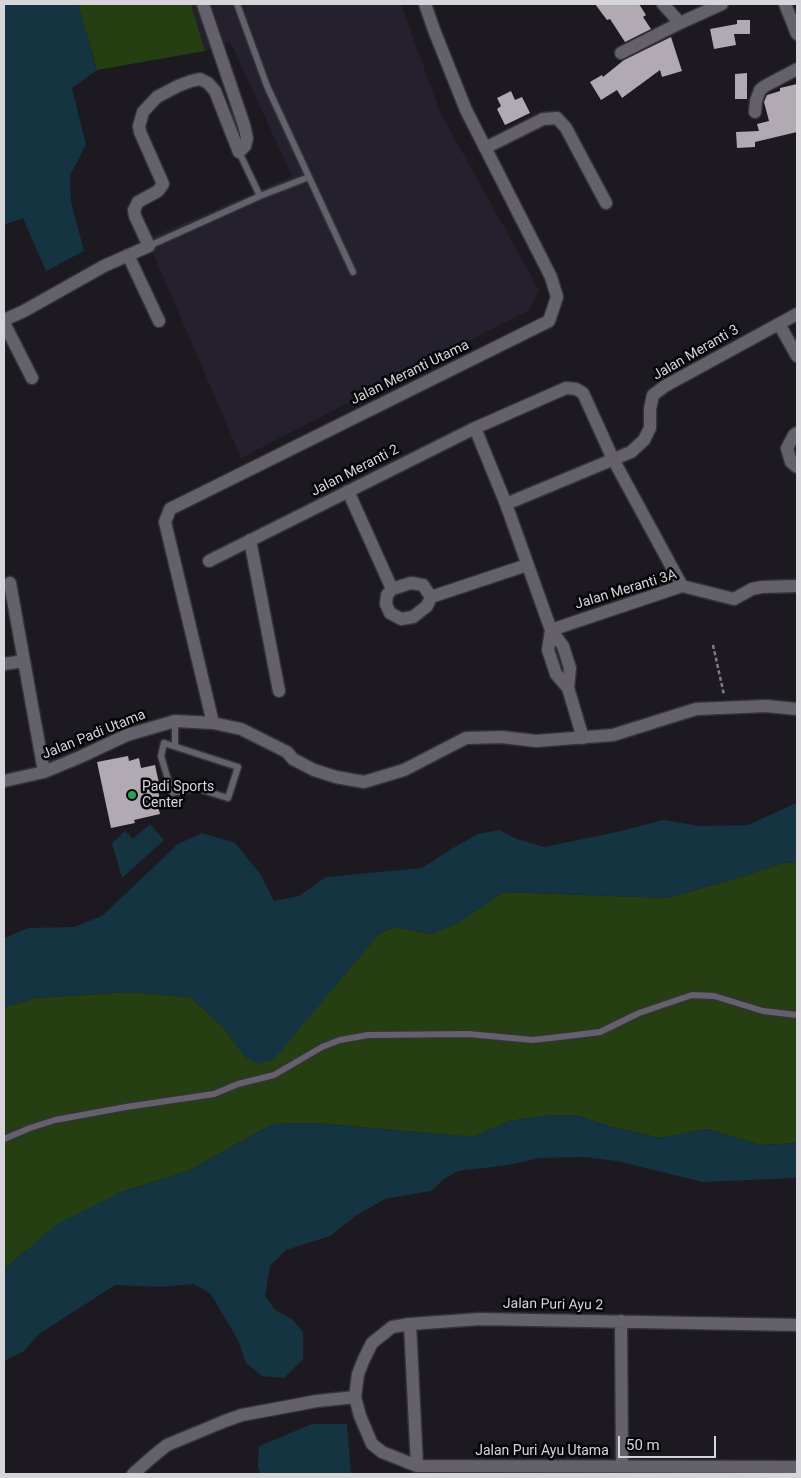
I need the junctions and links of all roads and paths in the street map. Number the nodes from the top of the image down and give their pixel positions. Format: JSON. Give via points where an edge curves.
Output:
{"nodes":[{"id":1,"x":202,"y":4,"type":"edge"},
{"id":2,"x":237,"y":4,"type":"edge"},
{"id":3,"x":425,"y":4,"type":"edge"},
{"id":4,"x":663,"y":4,"type":"edge"},
{"id":5,"x":722,"y":4,"type":"edge"},
{"id":6,"x":785,"y":4,"type":"edge"},
{"id":7,"x":680,"y":23,"type":"junction"},
{"id":8,"x":797,"y":34,"type":"edge"},
{"id":9,"x":621,"y":53,"type":"dead end"},
{"id":10,"x":797,"y":68,"type":"edge"},
{"id":11,"x":755,"y":112,"type":"dead end"},
{"id":12,"x":485,"y":148,"type":"junction"},
{"id":13,"x":239,"y":152,"type":"junction"},
{"id":14,"x":309,"y":177,"type":"junction"},
{"id":15,"x":260,"y":196,"type":"junction"},
{"id":16,"x":606,"y":203,"type":"dead end"},
{"id":17,"x":149,"y":246,"type":"junction"},
{"id":18,"x":128,"y":255,"type":"junction"},
{"id":19,"x":353,"y":272,"type":"dead end"},
{"id":20,"x":797,"y":314,"type":"edge"},
{"id":21,"x":4,"y":321,"type":"edge"},
{"id":22,"x":159,"y":321,"type":"dead end"},
{"id":23,"x":779,"y":324,"type":"junction"},
{"id":24,"x":797,"y":356,"type":"edge"},
{"id":25,"x":32,"y":378,"type":"dead end"},
{"id":26,"x":475,"y":428,"type":"junction"},
{"id":27,"x":797,"y":433,"type":"edge"},
{"id":28,"x":613,"y":459,"type":"junction"},
{"id":29,"x":797,"y":467,"type":"edge"},
{"id":30,"x":348,"y":491,"type":"junction"},
{"id":31,"x":506,"y":504,"type":"junction"},
{"id":32,"x":250,"y":540,"type":"junction"},
{"id":33,"x":209,"y":560,"type":"dead end"},
{"id":34,"x":527,"y":565,"type":"junction"},
{"id":35,"x":10,"y":583,"type":"dead end"},
{"id":36,"x":682,"y":586,"type":"junction"},
{"id":37,"x":797,"y":586,"type":"edge"},
{"id":38,"x":392,"y":589,"type":"junction"},
{"id":39,"x":431,"y":597,"type":"junction"},
{"id":40,"x":551,"y":630,"type":"junction"},
{"id":41,"x":714,"y":645,"type":"dead end"},
{"id":42,"x":24,"y":661,"type":"junction"},
{"id":43,"x":4,"y":664,"type":"edge"},
{"id":44,"x":279,"y":691,"type":"dead end"},
{"id":45,"x":727,"y":707,"type":"junction"},
{"id":46,"x":797,"y":709,"type":"edge"},
{"id":47,"x":175,"y":720,"type":"junction"},
{"id":48,"x":213,"y":723,"type":"junction"},
{"id":49,"x":583,"y":738,"type":"junction"},
{"id":50,"x":174,"y":746,"type":"junction"},
{"id":51,"x":44,"y":772,"type":"junction"},
{"id":52,"x":4,"y":781,"type":"edge"},
{"id":53,"x":797,"y":1015,"type":"edge"},
{"id":54,"x":4,"y":1139,"type":"edge"},
{"id":55,"x":621,"y":1321,"type":"junction"},
{"id":56,"x":410,"y":1324,"type":"junction"},
{"id":57,"x":797,"y":1325,"type":"edge"},
{"id":58,"x":355,"y":1397,"type":"junction"},
{"id":59,"x":417,"y":1466,"type":"junction"},
{"id":60,"x":622,"y":1466,"type":"junction"},
{"id":61,"x":797,"y":1467,"type":"edge"},
{"id":62,"x":133,"y":1474,"type":"edge"}],
"edges":[{"from":1,"to":13,"type":"street","via":[[244,125],[247,142]]},
{"from":2,"to":14,"type":"lane","via":[[267,86]]},
{"from":3,"to":12,"type":"street","name":"Jalan Meranti Utama","via":[[466,110]]},
{"from":4,"to":7,"type":"street"},
{"from":5,"to":7,"type":"street"},
{"from":6,"to":8,"type":"street"},
{"from":7,"to":9,"type":"street"},
{"from":10,"to":11,"type":"street","via":[[760,90]]},
{"from":12,"to":16,"type":"street","via":[[544,119],[558,118]]},
{"from":12,"to":48,"type":"street","name":"Jalan Meranti Utama","via":[[551,277],[557,297],[550,321],[170,509],[165,522]]},
{"from":13,"to":15,"type":"lane"},
{"from":13,"to":17,"type":"street","via":[[215,91],[208,83],[200,80],[178,86],[157,97],[147,107],[140,119],[140,132],[163,184],[158,191],[138,202],[134,210]]},
{"from":14,"to":15,"type":"lane"},
{"from":14,"to":19,"type":"lane"},
{"from":15,"to":17,"type":"lane"},
{"from":17,"to":18,"type":"street"},
{"from":18,"to":21,"type":"street"},
{"from":18,"to":22,"type":"street"},
{"from":20,"to":23,"type":"street","name":"Jalan Meranti 3"},
{"from":21,"to":25,"type":"street"},
{"from":23,"to":24,"type":"street"},
{"from":23,"to":28,"type":"street","name":"Jalan Meranti 3","via":[[653,395],[650,428],[644,440],[631,452]]},
{"from":26,"to":28,"type":"street","name":"Jalan Meranti 2","via":[[566,388],[576,389],[583,393]]},
{"from":26,"to":30,"type":"street","name":"Jalan Meranti 2"},
{"from":26,"to":31,"type":"street"},
{"from":27,"to":29,"type":"street","via":[[787,448],[791,462]]},
{"from":28,"to":31,"type":"street","name":"Jalan Meranti 3"},
{"from":28,"to":36,"type":"street","name":"Jalan Meranti 2"},
{"from":30,"to":32,"type":"street","name":"Jalan Meranti 2"},
{"from":30,"to":38,"type":"street"},
{"from":31,"to":34,"type":"street"},
{"from":32,"to":33,"type":"street","name":"Jalan Meranti 2"},
{"from":32,"to":44,"type":"street"},
{"from":34,"to":39,"type":"street"},
{"from":34,"to":40,"type":"street"},
{"from":35,"to":42,"type":"street"},
{"from":36,"to":37,"type":"street","name":"Jalan Meranti 3A","via":[[734,599],[762,586]]},
{"from":36,"to":40,"type":"street","name":"Jalan Meranti 3A"},
{"from":38,"to":39,"type":"street","via":[[411,583],[422,585]]},
{"from":38,"to":39,"type":"street","via":[[386,604],[390,613],[400,619],[413,617],[427,606]]},
{"from":40,"to":49,"type":"street","via":[[563,646],[570,668],[568,688]]},
{"from":41,"to":45,"type":"path"},
{"from":42,"to":43,"type":"street"},
{"from":42,"to":51,"type":"street"},
{"from":45,"to":46,"type":"street","name":"Jalan Padi Utama"},
{"from":45,"to":49,"type":"street","name":"Jalan Padi Utama","via":[[696,709],[613,735]]},
{"from":47,"to":48,"type":"street","name":"Jalan Padi Utama"},
{"from":47,"to":50,"type":"lane"},
{"from":47,"to":51,"type":"street","name":"Jalan Padi Utama","via":[[127,735]]},
{"from":48,"to":49,"type":"street","name":"Jalan Padi Utama","via":[[241,729],[261,738],[314,770],[364,782],[404,770],[466,738],[502,737],[536,741]]},
{"from":50,"to":50,"type":"lane","via":[[238,767],[228,798],[196,788],[172,793],[161,756],[164,743]]},
{"from":51,"to":52,"type":"street","name":"Jalan Padi Utama"},
{"from":53,"to":54,"type":"lane","via":[[763,1010],[714,996],[692,995],[640,1013],[600,1032],[532,1040],[468,1034],[368,1035],[340,1040],[274,1076],[238,1084],[214,1094],[55,1120]]},
{"from":55,"to":56,"type":"street","name":"Jalan Puri Ayu 2","via":[[480,1319]]},
{"from":55,"to":57,"type":"street","name":"Jalan Puri Ayu 2"},
{"from":55,"to":60,"type":"street"},
{"from":56,"to":58,"type":"street","name":"Jalan Puri Ayu 2","via":[[392,1327],[372,1344],[358,1374]]},
{"from":56,"to":59,"type":"street"},
{"from":58,"to":59,"type":"street","name":"Jalan Puri Ayu Utama","via":[[372,1444],[382,1452]]},
{"from":58,"to":62,"type":"street","via":[[317,1401],[225,1421],[167,1445]]},
{"from":59,"to":60,"type":"street","name":"Jalan Puri Ayu Utama"},
{"from":60,"to":61,"type":"street","name":"Jalan Puri Ayu Utama"}]}
